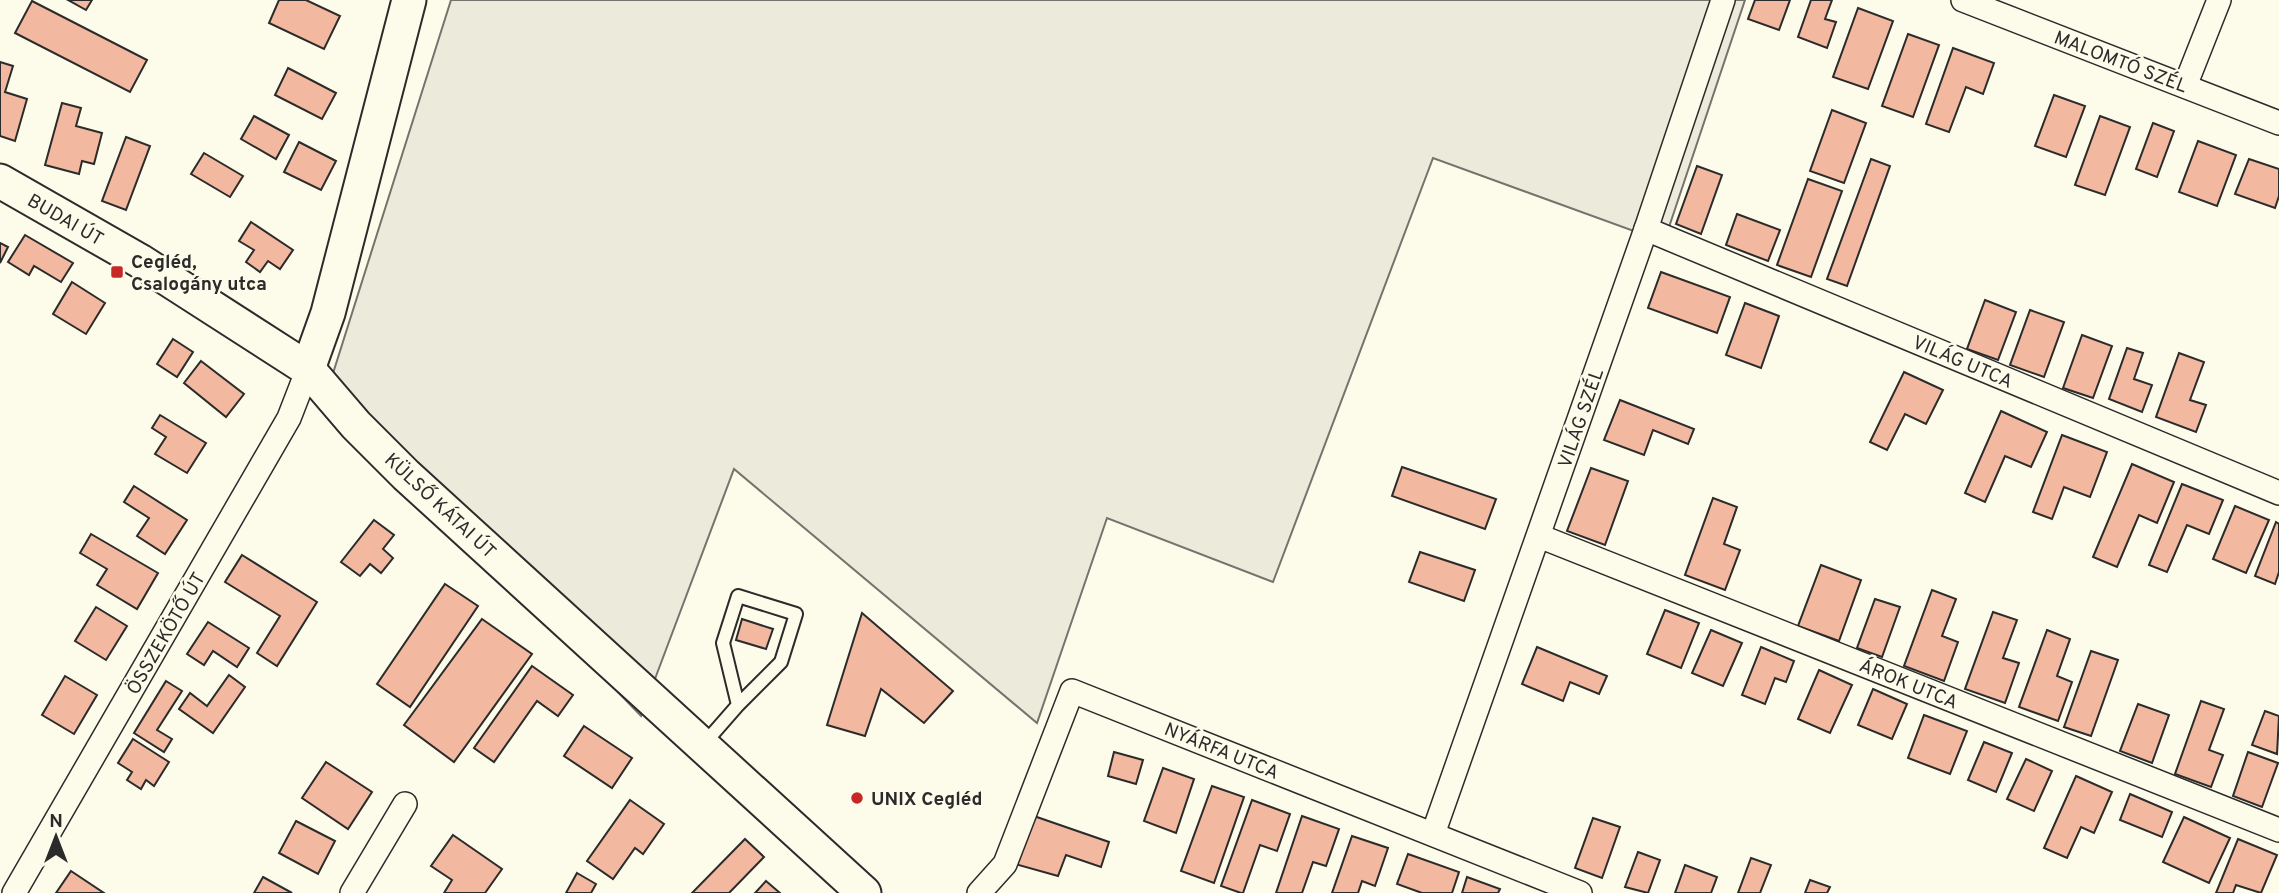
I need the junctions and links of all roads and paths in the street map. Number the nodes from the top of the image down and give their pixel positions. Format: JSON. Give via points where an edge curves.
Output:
{"nodes":[{"id":1,"x":409,"y":0,"type":"edge"},
{"id":2,"x":1723,"y":0,"type":"edge"},
{"id":3,"x":1963,"y":0,"type":"edge"},
{"id":4,"x":2219,"y":0,"type":"edge"},
{"id":5,"x":2185,"y":86,"type":"junction"},
{"id":6,"x":2279,"y":123,"type":"edge"},
{"id":7,"x":0,"y":181,"type":"edge"},
{"id":8,"x":1646,"y":229,"type":"junction"},
{"id":9,"x":308,"y":369,"type":"junction"},
{"id":10,"x":2279,"y":493,"type":"edge"},
{"id":11,"x":1539,"y":536,"type":"junction"},
{"id":12,"x":738,"y":705,"type":"junction"},
{"id":13,"x":703,"y":746,"type":"junction"},
{"id":14,"x":405,"y":804,"type":"dead end"},
{"id":15,"x":2279,"y":830,"type":"edge"},
{"id":16,"x":1433,"y":834,"type":"junction"},
{"id":17,"x":14,"y":893,"type":"edge"},
{"id":18,"x":352,"y":893,"type":"edge"},
{"id":19,"x":864,"y":893,"type":"edge"},
{"id":20,"x":979,"y":893,"type":"edge"},
{"id":21,"x":1580,"y":893,"type":"edge"}],
"edges":[{"from":1,"to":9,"type":"main road","via":[[328,313]]},
{"from":2,"to":8,"type":"street","name":"VILÁG SZÉL"},
{"from":3,"to":5,"type":"street","name":"MALOMTÓ SZÉL"},
{"from":4,"to":5,"type":"street"},
{"from":5,"to":6,"type":"street","name":"MALOMTÓ SZÉL"},
{"from":7,"to":9,"type":"main road","name":"BUDAI ÚT","via":[[140,261]]},
{"from":8,"to":10,"type":"street","name":"VILÁG UTCA"},
{"from":8,"to":11,"type":"street","name":"VILÁG SZÉL"},
{"from":9,"to":13,"type":"main road","name":"KÜLSŐ KÁTAI ÚT","via":[[406,475]]},
{"from":9,"to":17,"type":"street","name":"ÖSSZEKÖTŐ ÚT","via":[[289,418]]},
{"from":11,"to":15,"type":"street","name":"ÁROK UTCA"},
{"from":11,"to":16,"type":"street","name":"VILÁG SZÉL"},
{"from":12,"to":12,"type":"lane","via":[[781,662],[796,614],[738,596],[723,643]]},
{"from":12,"to":13,"type":"lane"},
{"from":13,"to":19,"type":"main road","name":"KÜLSŐ KÁTAI ÚT"},
{"from":14,"to":18,"type":"street"},
{"from":16,"to":20,"type":"street","name":"NYÁRFA UTCA","via":[[1072,691],[1005,864]]},
{"from":16,"to":21,"type":"street","name":"NYÁRFA UTCA"}]}
